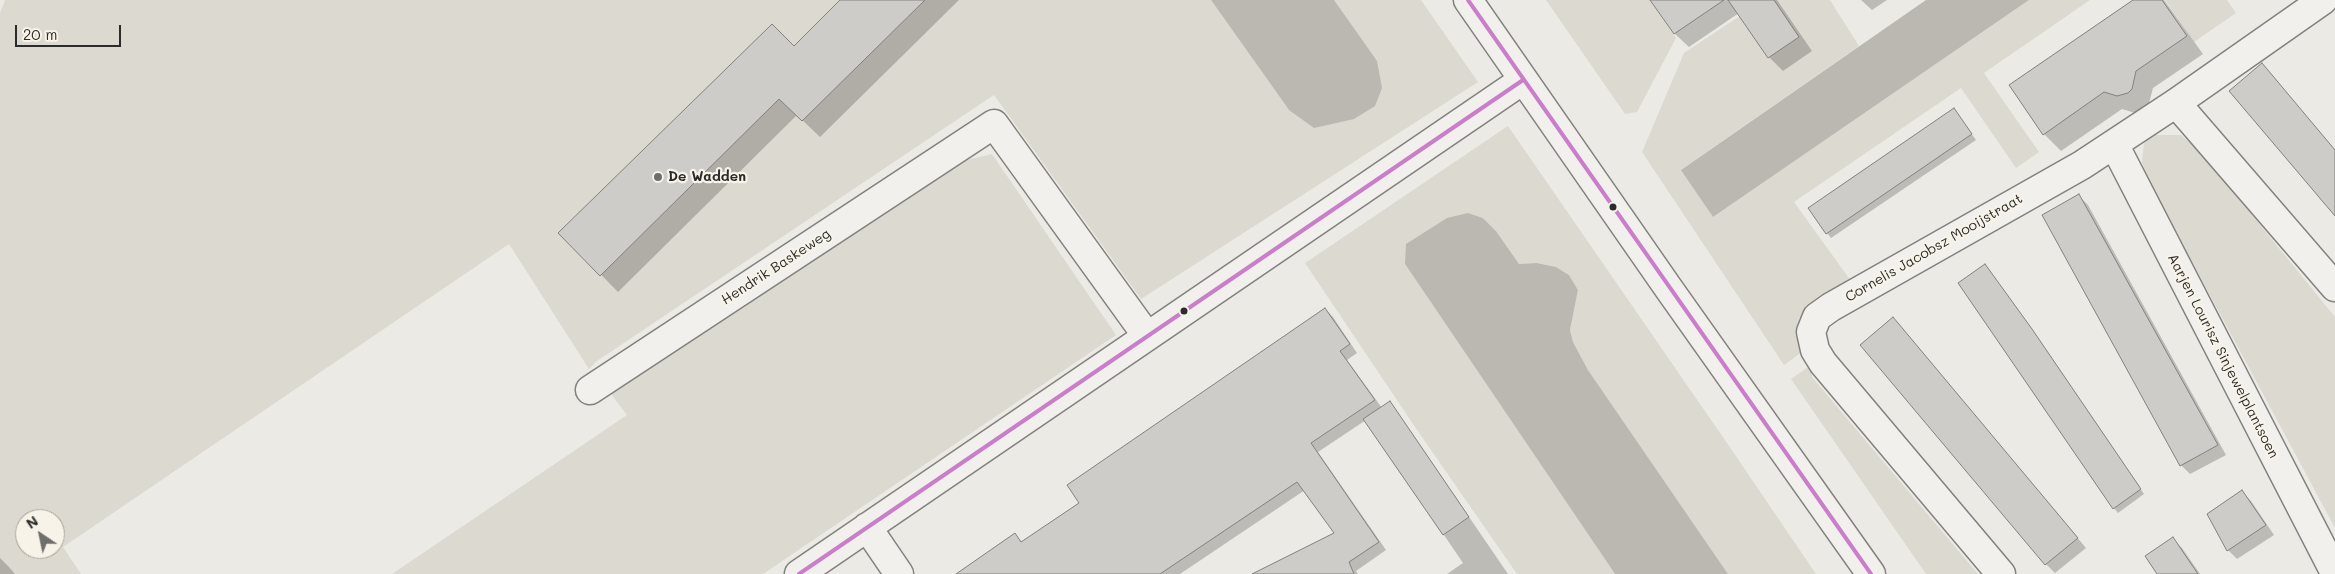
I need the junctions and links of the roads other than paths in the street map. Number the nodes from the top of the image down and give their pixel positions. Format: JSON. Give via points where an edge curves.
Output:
{"nodes":[{"id":1,"x":1468,"y":0,"type":"edge"},
{"id":2,"x":2323,"y":0,"type":"edge"},
{"id":3,"x":1523,"y":80,"type":"junction"},
{"id":4,"x":2176,"y":103,"type":"junction"},
{"id":5,"x":2114,"y":144,"type":"junction"},
{"id":6,"x":2335,"y":287,"type":"edge"},
{"id":7,"x":1147,"y":336,"type":"junction"},
{"id":8,"x":590,"y":390,"type":"dead end"},
{"id":9,"x":867,"y":527,"type":"junction"},
{"id":10,"x":2330,"y":569,"type":"edge"},
{"id":11,"x":799,"y":574,"type":"edge"},
{"id":12,"x":899,"y":574,"type":"edge"},
{"id":13,"x":1871,"y":574,"type":"edge"},
{"id":14,"x":2001,"y":574,"type":"edge"}],
"edges":[{"from":1,"to":3,"type":"street"},
{"from":2,"to":4,"type":"street","name":"Cornelis Jacobsz Mooijstraat"},
{"from":3,"to":7,"type":"street"},
{"from":3,"to":13,"type":"street"},
{"from":4,"to":5,"type":"street","name":"Cornelis Jacobsz Mooijstraat"},
{"from":4,"to":6,"type":"street"},
{"from":5,"to":10,"type":"street","name":"Aarjen Lourisz Sinjewelplantsoen"},
{"from":5,"to":14,"type":"street","name":"Cornelis Jacobsz Mooijstraat","via":[[1831,307],[1817,317],[1811,332],[1815,350],[1823,363]]},
{"from":7,"to":8,"type":"street","name":"Hendrik Baskeweg","via":[[994,124]]},
{"from":7,"to":9,"type":"street"},
{"from":9,"to":11,"type":"street"},
{"from":9,"to":12,"type":"street"}]}
